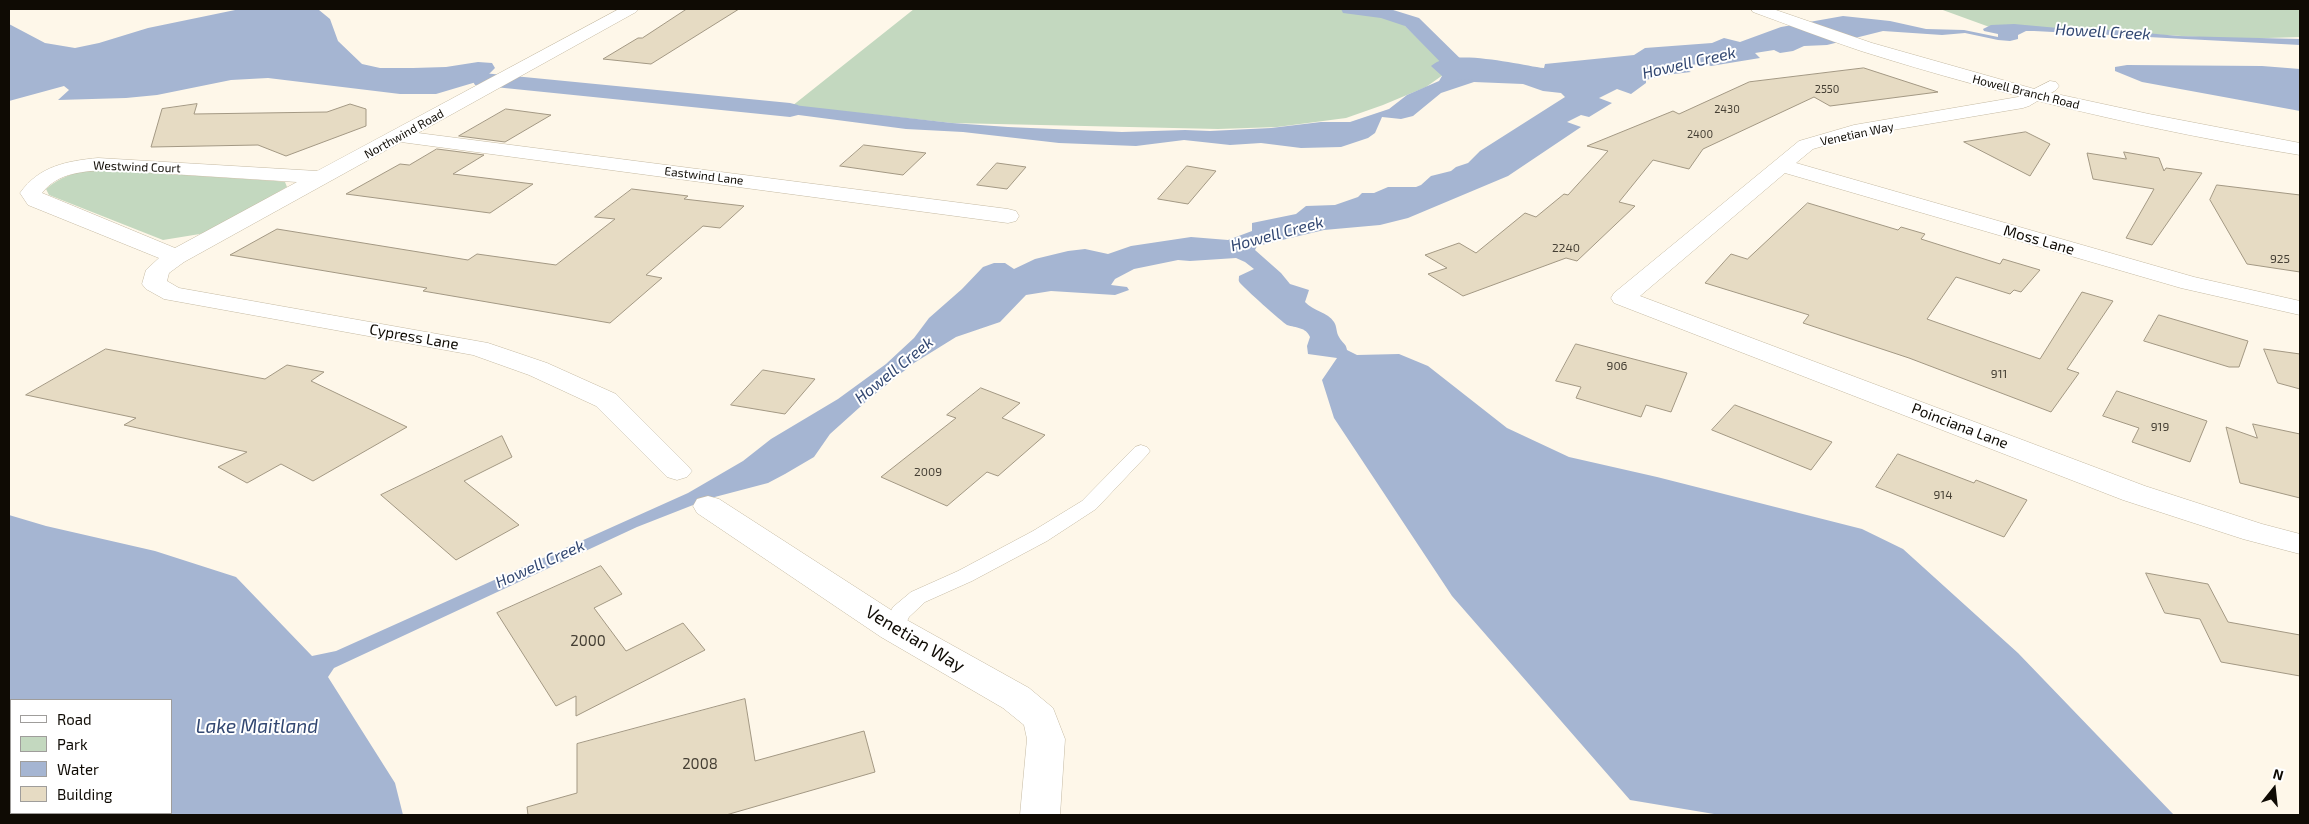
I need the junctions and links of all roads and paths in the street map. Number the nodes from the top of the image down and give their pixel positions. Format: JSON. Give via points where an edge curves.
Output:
{"nodes":[{"id":1,"x":630,"y":9,"type":"edge"},
{"id":2,"x":1759,"y":9,"type":"edge"},
{"id":3,"x":1795,"y":15,"type":"edge"},
{"id":4,"x":2042,"y":91,"type":"junction"},
{"id":5,"x":400,"y":136,"type":"junction"},
{"id":6,"x":2300,"y":137,"type":"edge"},
{"id":7,"x":2300,"y":149,"type":"edge"},
{"id":8,"x":1780,"y":165,"type":"junction"},
{"id":9,"x":323,"y":178,"type":"junction"},
{"id":10,"x":1008,"y":216,"type":"dead end"},
{"id":11,"x":176,"y":257,"type":"junction"},
{"id":12,"x":1623,"y":298,"type":"joint"},
{"id":13,"x":2300,"y":308,"type":"edge"},
{"id":14,"x":1141,"y":451,"type":"dead end"},
{"id":15,"x":677,"y":471,"type":"dead end"},
{"id":16,"x":708,"y":506,"type":"dead end"},
{"id":17,"x":2300,"y":544,"type":"edge"},
{"id":18,"x":893,"y":628,"type":"junction"},
{"id":19,"x":1040,"y":815,"type":"edge"}],
"edges":[{"from":1,"to":5,"type":"street","name":"Northwind Road"},
{"from":2,"to":3,"type":"street","name":"Howell Branch Road"},
{"from":3,"to":4,"type":"street","name":"Howell Branch Road","via":[[1817,16]]},
{"from":3,"to":4,"type":"street","name":"Howell Branch Road","via":[[1866,47]]},
{"from":4,"to":6,"type":"street","name":"Howell Branch Road"},
{"from":4,"to":7,"type":"street","name":"Howell Branch Road","via":[[2149,120]]},
{"from":4,"to":8,"type":"street","name":"Venetian Way","via":[[2023,102],[1854,132],[1806,145]]},
{"from":5,"to":9,"type":"street","name":"Northwind Road"},
{"from":5,"to":10,"type":"street","name":"Eastwind Lane"},
{"from":8,"to":12,"type":"street","name":"Venetian Way"},
{"from":8,"to":13,"type":"street","name":"Moss Lane","via":[[2188,283]]},
{"from":9,"to":11,"type":"street","name":"Northwind Road"},
{"from":9,"to":11,"type":"street","name":"Westwind Court","via":[[84,165],[59,171],[37,183],[31,193],[36,200]]},
{"from":11,"to":15,"type":"street","name":"Cypress Lane","via":[[158,270],[154,284],[172,294],[479,348],[538,369],[606,400]]},
{"from":12,"to":17,"type":"street","name":"Poinciana Lane","via":[[2134,493]]},
{"from":14,"to":18,"type":"lane","via":[[1090,504],[1040,536],[918,597],[901,612]]},
{"from":16,"to":18,"type":"street","name":"Venetian Way"},
{"from":18,"to":19,"type":"street","name":"Venetian Way","via":[[1016,698],[1040,718],[1046,739]]}]}
